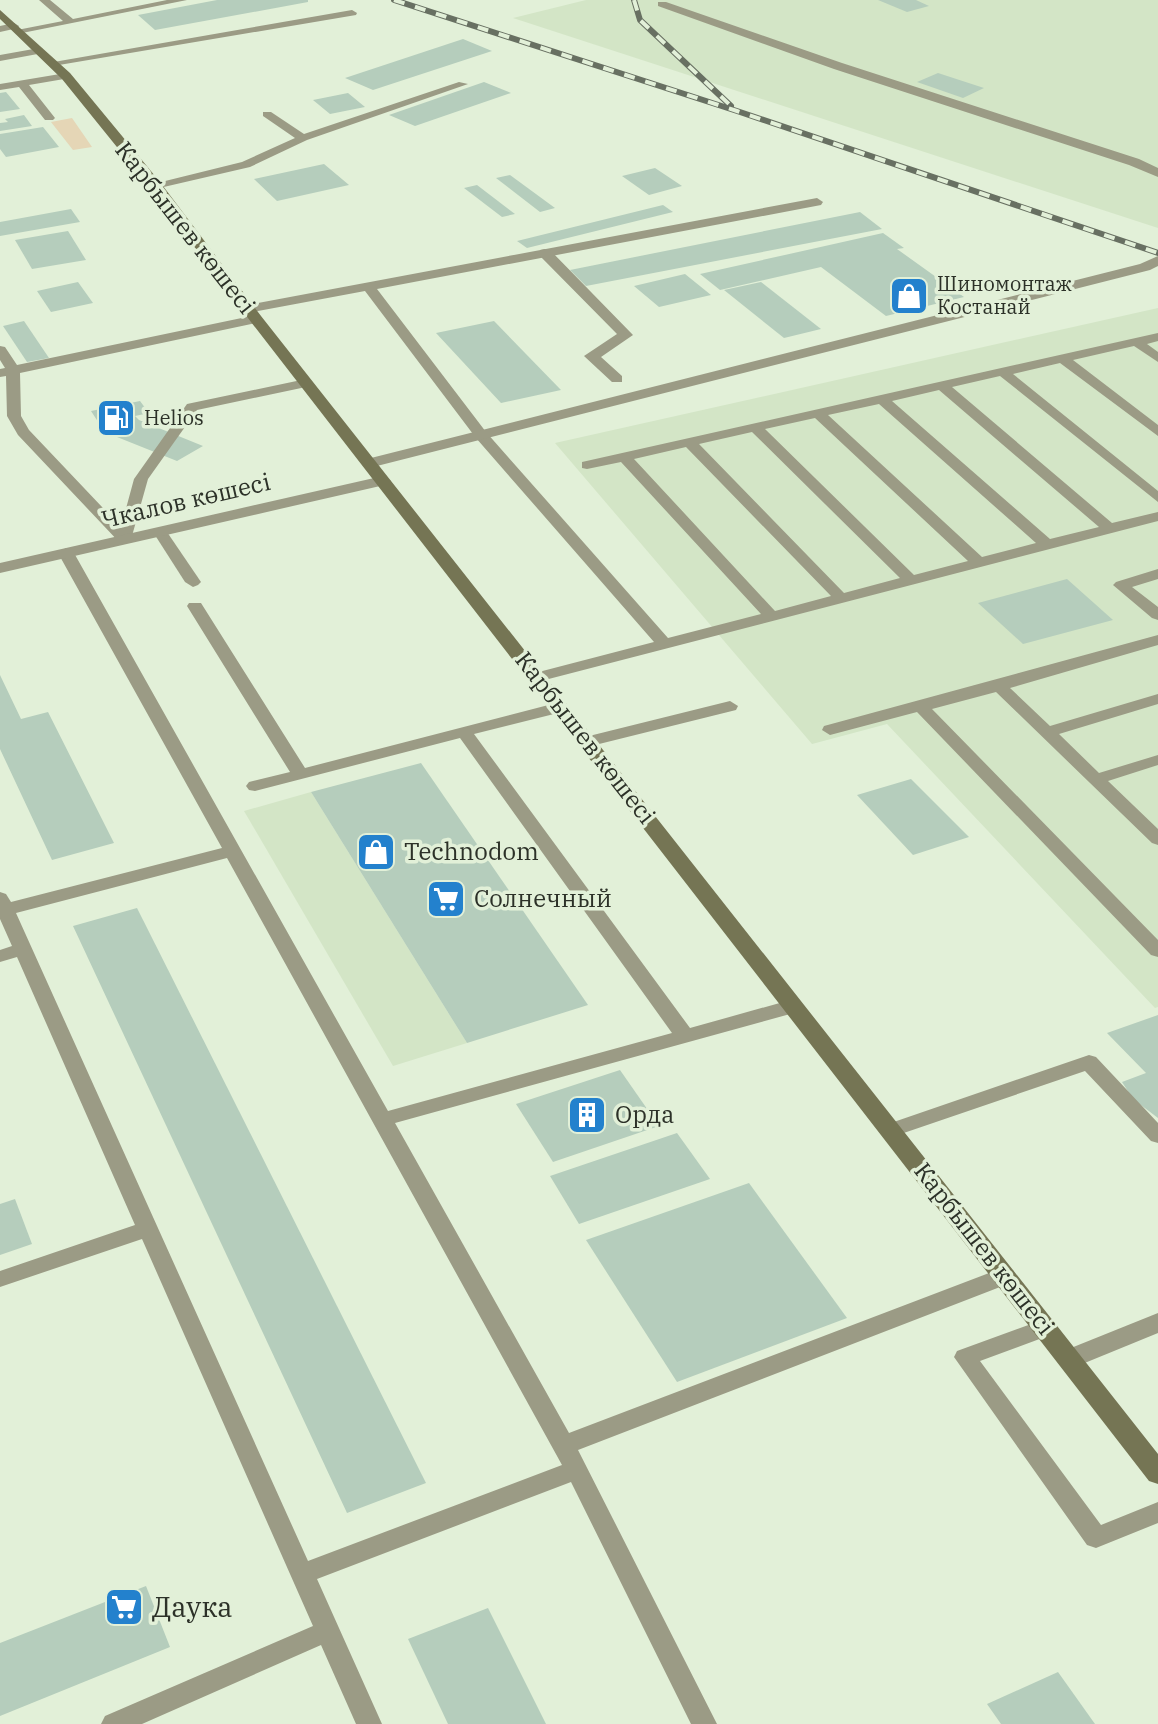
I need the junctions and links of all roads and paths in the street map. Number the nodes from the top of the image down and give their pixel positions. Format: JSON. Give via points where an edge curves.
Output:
{"nodes":[{"id":1,"x":44,"y":0,"type":"edge"},
{"id":2,"x":103,"y":0,"type":"edge"},
{"id":3,"x":182,"y":0,"type":"edge"},
{"id":4,"x":662,"y":4,"type":"dead end"},
{"id":5,"x":0,"y":13,"type":"edge"},
{"id":6,"x":119,"y":13,"type":"junction"},
{"id":7,"x":352,"y":13,"type":"dead end"},
{"id":8,"x":71,"y":22,"type":"junction"},
{"id":9,"x":12,"y":29,"type":"edge"},
{"id":10,"x":36,"y":47,"type":"junction"},
{"id":11,"x":0,"y":49,"type":"edge"},
{"id":12,"x":0,"y":58,"type":"edge"},
{"id":13,"x":53,"y":63,"type":"junction"},
{"id":14,"x":66,"y":76,"type":"junction"},
{"id":15,"x":22,"y":83,"type":"junction"},
{"id":16,"x":463,"y":84,"type":"dead end"},
{"id":17,"x":0,"y":87,"type":"edge"},
{"id":18,"x":267,"y":114,"type":"dead end"},
{"id":19,"x":49,"y":118,"type":"dead end"},
{"id":20,"x":303,"y":138,"type":"junction"},
{"id":21,"x":1158,"y":173,"type":"edge"},
{"id":22,"x":155,"y":185,"type":"junction"},
{"id":23,"x":817,"y":202,"type":"dead end"},
{"id":24,"x":545,"y":253,"type":"junction"},
{"id":25,"x":1158,"y":260,"type":"edge"},
{"id":26,"x":368,"y":286,"type":"junction"},
{"id":27,"x":252,"y":314,"type":"junction"},
{"id":28,"x":1158,"y":337,"type":"edge"},
{"id":29,"x":1136,"y":342,"type":"junction"},
{"id":30,"x":0,"y":350,"type":"edge"},
{"id":31,"x":1158,"y":358,"type":"edge"},
{"id":32,"x":1063,"y":359,"type":"junction"},
{"id":33,"x":6,"y":371,"type":"edge"},
{"id":34,"x":1003,"y":372,"type":"junction"},
{"id":35,"x":617,"y":379,"type":"dead end"},
{"id":36,"x":306,"y":383,"type":"junction"},
{"id":37,"x":942,"y":386,"type":"junction"},
{"id":38,"x":882,"y":399,"type":"junction"},
{"id":39,"x":818,"y":413,"type":"junction"},
{"id":40,"x":755,"y":427,"type":"junction"},
{"id":41,"x":1158,"y":432,"type":"edge"},
{"id":42,"x":481,"y":435,"type":"junction"},
{"id":43,"x":689,"y":442,"type":"junction"},
{"id":44,"x":624,"y":457,"type":"junction"},
{"id":45,"x":369,"y":463,"type":"junction"},
{"id":46,"x":587,"y":465,"type":"dead end"},
{"id":47,"x":383,"y":481,"type":"junction"},
{"id":48,"x":1158,"y":498,"type":"edge"},
{"id":49,"x":1158,"y":516,"type":"edge"},
{"id":50,"x":1110,"y":529,"type":"junction"},
{"id":51,"x":160,"y":532,"type":"junction"},
{"id":52,"x":125,"y":540,"type":"junction"},
{"id":53,"x":1047,"y":545,"type":"junction"},
{"id":54,"x":66,"y":553,"type":"junction"},
{"id":55,"x":979,"y":563,"type":"junction"},
{"id":56,"x":0,"y":568,"type":"edge"},
{"id":57,"x":1158,"y":574,"type":"edge"},
{"id":58,"x":911,"y":580,"type":"junction"},
{"id":59,"x":193,"y":582,"type":"dead end"},
{"id":60,"x":841,"y":598,"type":"junction"},
{"id":61,"x":195,"y":606,"type":"dead end"},
{"id":62,"x":1158,"y":615,"type":"edge"},
{"id":63,"x":771,"y":616,"type":"junction"},
{"id":64,"x":1158,"y":640,"type":"edge"},
{"id":65,"x":665,"y":644,"type":"junction"},
{"id":66,"x":537,"y":677,"type":"junction"},
{"id":67,"x":999,"y":686,"type":"junction"},
{"id":68,"x":1158,"y":699,"type":"edge"},
{"id":69,"x":730,"y":706,"type":"dead end"},
{"id":70,"x":920,"y":706,"type":"junction"},
{"id":71,"x":560,"y":707,"type":"junction"},
{"id":72,"x":830,"y":730,"type":"dead end"},
{"id":73,"x":464,"y":732,"type":"junction"},
{"id":74,"x":1047,"y":732,"type":"junction"},
{"id":75,"x":587,"y":742,"type":"junction"},
{"id":76,"x":1158,"y":760,"type":"edge"},
{"id":77,"x":300,"y":774,"type":"junction"},
{"id":78,"x":1096,"y":779,"type":"junction"},
{"id":79,"x":255,"y":786,"type":"dead end"},
{"id":80,"x":1155,"y":831,"type":"edge"},
{"id":81,"x":234,"y":851,"type":"junction"},
{"id":82,"x":3,"y":904,"type":"edge"},
{"id":83,"x":23,"y":949,"type":"junction"},
{"id":84,"x":1158,"y":951,"type":"edge"},
{"id":85,"x":0,"y":956,"type":"edge"},
{"id":86,"x":794,"y":1006,"type":"junction"},
{"id":87,"x":685,"y":1036,"type":"junction"},
{"id":88,"x":383,"y":1119,"type":"junction"},
{"id":89,"x":892,"y":1130,"type":"junction"},
{"id":90,"x":1158,"y":1136,"type":"edge"},
{"id":91,"x":148,"y":1229,"type":"junction"},
{"id":92,"x":1005,"y":1276,"type":"junction"},
{"id":93,"x":0,"y":1279,"type":"edge"},
{"id":94,"x":1158,"y":1323,"type":"edge"},
{"id":95,"x":1045,"y":1328,"type":"junction"},
{"id":96,"x":1070,"y":1359,"type":"junction"},
{"id":97,"x":564,"y":1445,"type":"junction"},
{"id":98,"x":577,"y":1470,"type":"junction"},
{"id":99,"x":1158,"y":1473,"type":"edge"},
{"id":100,"x":1158,"y":1512,"type":"edge"},
{"id":101,"x":302,"y":1574,"type":"junction"},
{"id":102,"x":327,"y":1631,"type":"junction"},
{"id":103,"x":114,"y":1724,"type":"edge"},
{"id":104,"x":369,"y":1724,"type":"edge"},
{"id":105,"x":704,"y":1724,"type":"edge"}],
"edges":[{"from":1,"to":8,"type":"lane"},
{"from":2,"to":6,"type":"lane"},
{"from":3,"to":6,"type":"lane"},
{"from":4,"to":21,"type":"street"},
{"from":5,"to":9,"type":"main road","name":"Карбышев көшесі"},
{"from":6,"to":8,"type":"lane"},
{"from":7,"to":13,"type":"lane"},
{"from":8,"to":9,"type":"lane"},
{"from":9,"to":10,"type":"main road","name":"Карбышев көшесі"},
{"from":10,"to":11,"type":"lane"},
{"from":10,"to":12,"type":"lane"},
{"from":10,"to":13,"type":"main road","name":"Карбышев көшесі"},
{"from":13,"to":14,"type":"main road","name":"Карбышев көшесі"},
{"from":14,"to":15,"type":"lane"},
{"from":14,"to":22,"type":"main road","name":"Карбышев көшесі"},
{"from":15,"to":17,"type":"lane"},
{"from":15,"to":19,"type":"lane"},
{"from":16,"to":20,"type":"lane"},
{"from":18,"to":20,"type":"lane"},
{"from":20,"to":22,"type":"lane","via":[[246,165]]},
{"from":22,"to":27,"type":"main road","name":"Карбышев көшесі"},
{"from":23,"to":24,"type":"lane"},
{"from":24,"to":26,"type":"lane"},
{"from":24,"to":35,"type":"street","via":[[626,335],[591,356]]},
{"from":25,"to":42,"type":"street"},
{"from":26,"to":27,"type":"lane"},
{"from":26,"to":42,"type":"lane"},
{"from":27,"to":33,"type":"lane"},
{"from":27,"to":36,"type":"main road","name":"Карбышев көшесі"},
{"from":28,"to":29,"type":"lane"},
{"from":29,"to":31,"type":"lane"},
{"from":29,"to":32,"type":"lane"},
{"from":30,"to":33,"type":"lane"},
{"from":32,"to":34,"type":"lane"},
{"from":32,"to":41,"type":"lane"},
{"from":33,"to":52,"type":"lane","via":[[14,416],[23,432]]},
{"from":34,"to":37,"type":"lane"},
{"from":34,"to":48,"type":"lane"},
{"from":36,"to":45,"type":"main road","name":"Карбышев көшесі"},
{"from":36,"to":52,"type":"lane","via":[[192,407],[141,479]]},
{"from":37,"to":38,"type":"lane"},
{"from":37,"to":50,"type":"lane"},
{"from":38,"to":39,"type":"lane"},
{"from":38,"to":53,"type":"lane"},
{"from":39,"to":40,"type":"lane"},
{"from":39,"to":55,"type":"lane"},
{"from":40,"to":43,"type":"lane"},
{"from":40,"to":58,"type":"lane"},
{"from":42,"to":45,"type":"street"},
{"from":42,"to":65,"type":"lane"},
{"from":43,"to":44,"type":"lane"},
{"from":43,"to":60,"type":"lane"},
{"from":44,"to":46,"type":"lane"},
{"from":44,"to":63,"type":"lane"},
{"from":45,"to":47,"type":"main road","name":"Карбышев көшесі"},
{"from":47,"to":51,"type":"street","name":"Чкалов көшесі"},
{"from":47,"to":66,"type":"main road","name":"Карбышев көшесі"},
{"from":49,"to":50,"type":"lane"},
{"from":50,"to":53,"type":"lane"},
{"from":51,"to":52,"type":"street","name":"Чкалов көшесі"},
{"from":51,"to":59,"type":"lane"},
{"from":52,"to":54,"type":"street","name":"Чкалов көшесі"},
{"from":53,"to":55,"type":"lane"},
{"from":54,"to":56,"type":"street","name":"Чкалов көшесі"},
{"from":54,"to":81,"type":"lane"},
{"from":55,"to":58,"type":"lane"},
{"from":57,"to":62,"type":"lane","via":[[1121,585]]},
{"from":58,"to":60,"type":"lane"},
{"from":60,"to":63,"type":"lane"},
{"from":61,"to":77,"type":"lane"},
{"from":63,"to":65,"type":"lane"},
{"from":64,"to":67,"type":"lane"},
{"from":65,"to":66,"type":"lane"},
{"from":66,"to":71,"type":"main road","name":"Карбышев көшесі"},
{"from":67,"to":70,"type":"lane"},
{"from":67,"to":74,"type":"lane"},
{"from":68,"to":74,"type":"lane"},
{"from":69,"to":75,"type":"lane"},
{"from":70,"to":72,"type":"lane"},
{"from":70,"to":84,"type":"lane"},
{"from":71,"to":73,"type":"lane"},
{"from":71,"to":75,"type":"main road","name":"Карбышев көшесі"},
{"from":73,"to":77,"type":"lane"},
{"from":73,"to":87,"type":"lane"},
{"from":74,"to":78,"type":"lane"},
{"from":75,"to":86,"type":"main road","name":"Карбышев көшесі"},
{"from":76,"to":78,"type":"lane"},
{"from":77,"to":79,"type":"lane"},
{"from":78,"to":80,"type":"lane"},
{"from":81,"to":82,"type":"lane"},
{"from":81,"to":88,"type":"lane"},
{"from":82,"to":83,"type":"lane"},
{"from":83,"to":85,"type":"lane"},
{"from":83,"to":91,"type":"lane"},
{"from":86,"to":87,"type":"lane"},
{"from":86,"to":89,"type":"main road","name":"Карбышев көшесі"},
{"from":87,"to":88,"type":"lane"},
{"from":88,"to":97,"type":"lane"},
{"from":89,"to":90,"type":"lane","via":[[1089,1062]]},
{"from":89,"to":92,"type":"main road","name":"Карбышев көшесі"},
{"from":91,"to":93,"type":"lane"},
{"from":91,"to":101,"type":"lane"},
{"from":92,"to":95,"type":"main road","name":"Карбышев көшесі"},
{"from":92,"to":97,"type":"lane"},
{"from":94,"to":96,"type":"street"},
{"from":95,"to":96,"type":"main road","name":"Карбышев көшесі"},
{"from":95,"to":100,"type":"lane","via":[[965,1357],[1096,1538]]},
{"from":96,"to":99,"type":"main road","name":"Карбышев көшесі"},
{"from":97,"to":98,"type":"lane"},
{"from":98,"to":101,"type":"lane"},
{"from":98,"to":105,"type":"lane"},
{"from":101,"to":102,"type":"lane"},
{"from":102,"to":103,"type":"lane"},
{"from":102,"to":104,"type":"lane"}]}
